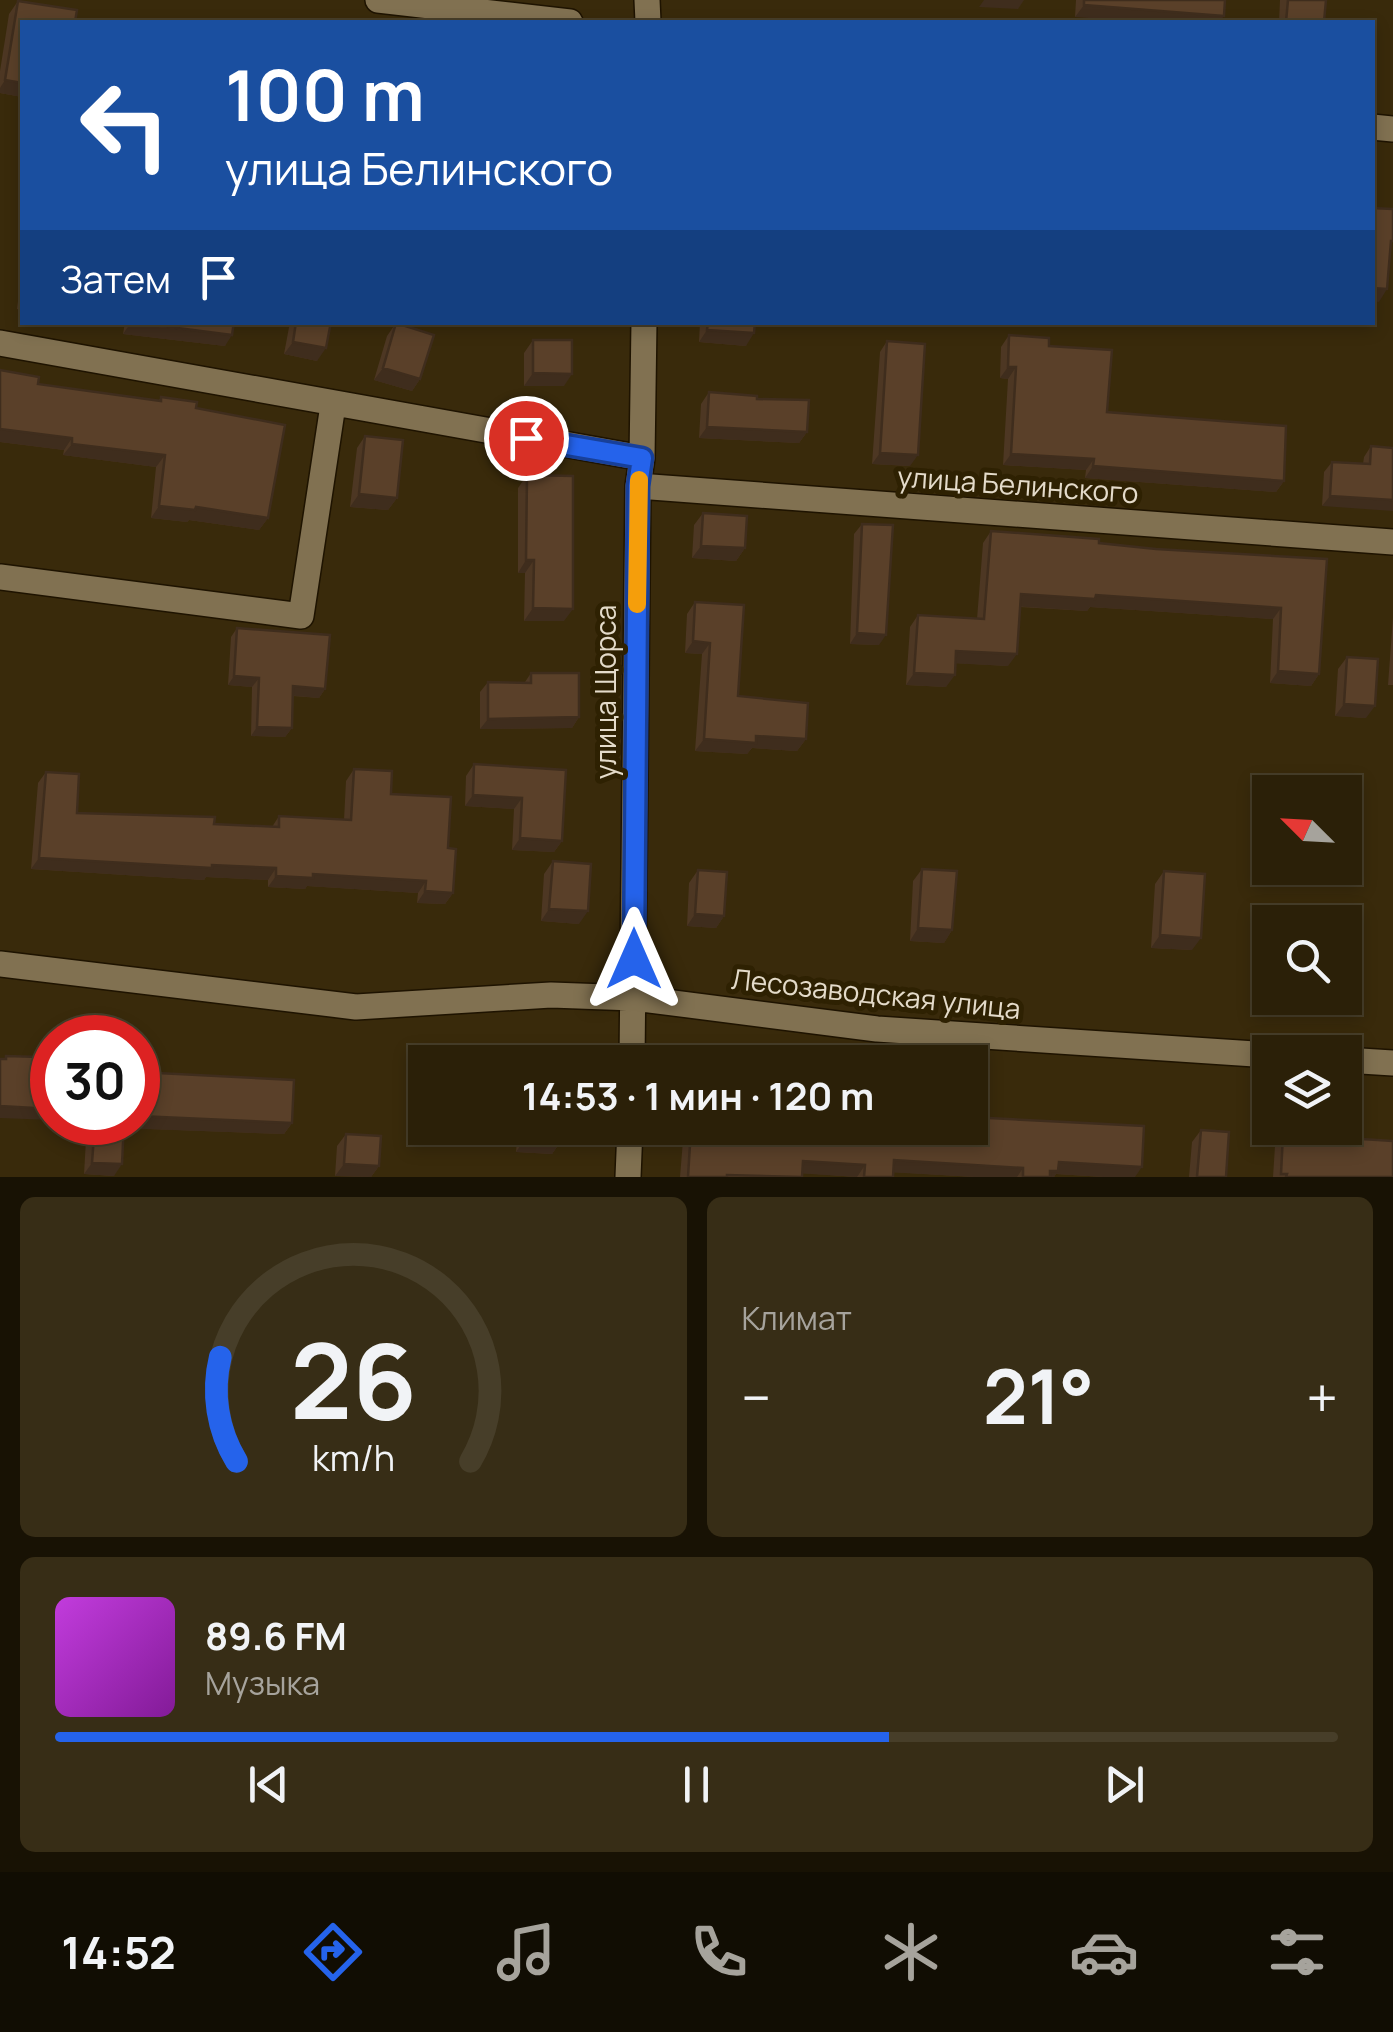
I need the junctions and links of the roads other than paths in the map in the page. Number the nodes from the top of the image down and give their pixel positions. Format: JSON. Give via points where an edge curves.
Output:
{"nodes":[{"id":1,"x":378,"y":0,"type":"edge"},
{"id":2,"x":553,"y":20,"type":"edge"},
{"id":3,"x":644,"y":325,"type":"edge"},
{"id":4,"x":0,"y":343,"type":"edge"},
{"id":5,"x":333,"y":405,"type":"junction"},
{"id":6,"x":642,"y":458,"type":"junction"},
{"id":7,"x":638,"y":486,"type":"junction"},
{"id":8,"x":1393,"y":542,"type":"edge"},
{"id":9,"x":0,"y":577,"type":"edge"},
{"id":10,"x":0,"y":964,"type":"edge"},
{"id":11,"x":634,"y":998,"type":"junction"},
{"id":12,"x":633,"y":1045,"type":"edge"},
{"id":13,"x":1252,"y":1054,"type":"edge"},
{"id":14,"x":1362,"y":1061,"type":"edge"},
{"id":15,"x":1393,"y":1063,"type":"edge"},
{"id":16,"x":629,"y":1145,"type":"edge"},
{"id":17,"x":628,"y":1177,"type":"edge"}],
"edges":[{"from":1,"to":2,"type":"street"},
{"from":3,"to":6,"type":"street","name":"улица Щорса"},
{"from":4,"to":5,"type":"street"},
{"from":5,"to":6,"type":"street"},
{"from":5,"to":9,"type":"street","via":[[302,616]]},
{"from":6,"to":7,"type":"street","name":"улица Щорса"},
{"from":7,"to":8,"type":"street","name":"улица Белинского"},
{"from":7,"to":11,"type":"street","name":"улица Щорса"},
{"from":10,"to":11,"type":"street","name":"Лесозаводская улица","via":[[356,1007],[551,995]]},
{"from":11,"to":12,"type":"street","name":"улица Щорса"},
{"from":11,"to":13,"type":"street","name":"Лесозаводская улица","via":[[878,1029]]},
{"from":14,"to":15,"type":"street"},
{"from":16,"to":17,"type":"street"}]}
